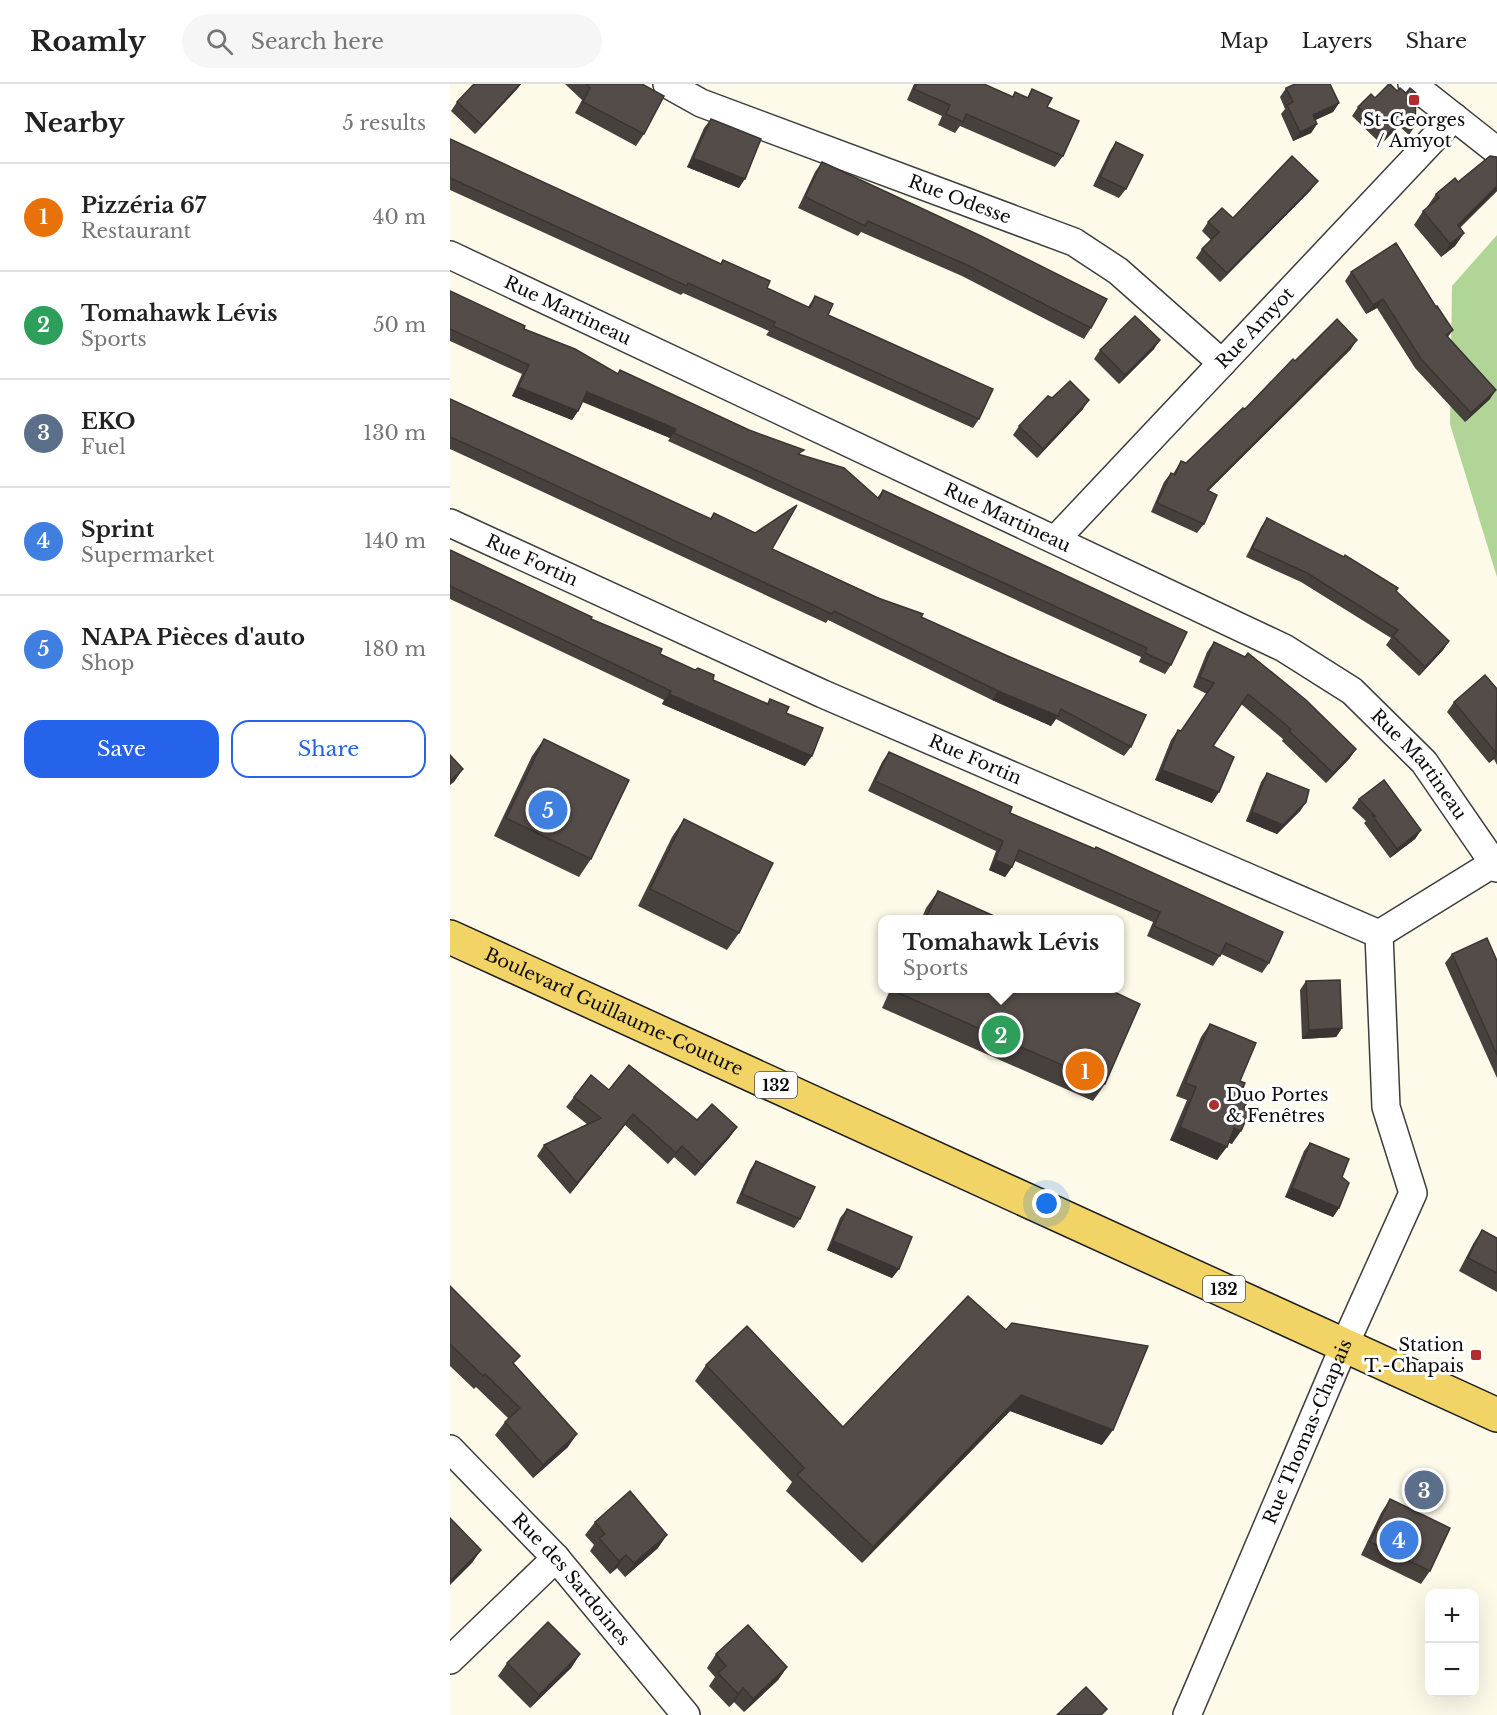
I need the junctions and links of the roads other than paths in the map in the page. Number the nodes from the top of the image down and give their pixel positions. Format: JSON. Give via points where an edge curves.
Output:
{"nodes":[{"id":1,"x":667,"y":84,"type":"edge"},
{"id":2,"x":1412,"y":84,"type":"edge"},
{"id":3,"x":1454,"y":117,"type":"junction"},
{"id":4,"x":1497,"y":151,"type":"edge"},
{"id":5,"x":450,"y":255,"type":"edge"},
{"id":6,"x":1222,"y":363,"type":"junction"},
{"id":7,"x":450,"y":523,"type":"edge"},
{"id":8,"x":1056,"y":539,"type":"junction"},
{"id":9,"x":1496,"y":866,"type":"edge"},
{"id":10,"x":1379,"y":934,"type":"junction"},
{"id":11,"x":450,"y":937,"type":"edge"},
{"id":12,"x":1345,"y":1344,"type":"junction"},
{"id":13,"x":1497,"y":1415,"type":"edge"},
{"id":14,"x":450,"y":1449,"type":"edge"},
{"id":15,"x":556,"y":1558,"type":"junction"},
{"id":16,"x":450,"y":1660,"type":"edge"},
{"id":17,"x":686,"y":1715,"type":"edge"},
{"id":18,"x":1187,"y":1715,"type":"edge"}],
"edges":[{"from":1,"to":6,"type":"street","name":"Rue Odesse","via":[[701,103],[1074,242],[1118,271]]},
{"from":2,"to":3,"type":"street"},
{"from":3,"to":4,"type":"street"},
{"from":3,"to":6,"type":"street","name":"Rue Amyot"},
{"from":5,"to":8,"type":"street","name":"Rue Martineau"},
{"from":6,"to":8,"type":"street","name":"Rue Amyot"},
{"from":7,"to":10,"type":"street","name":"Rue Fortin","via":[[823,694]]},
{"from":8,"to":9,"type":"street","name":"Rue Martineau","via":[[1284,648],[1352,691],[1424,762]]},
{"from":9,"to":10,"type":"street"},
{"from":10,"to":12,"type":"street","name":"Rue Thomas-Chapais","via":[[1386,1107],[1413,1193]]},
{"from":11,"to":12,"type":"main road","name":"Boulevard Guillaume-Couture","number":"132"},
{"from":12,"to":13,"type":"main road","name":"Boulevard Guillaume-Couture","number":"132"},
{"from":12,"to":18,"type":"street","name":"Rue Thomas-Chapais"},
{"from":14,"to":15,"type":"street","name":"Rue des Sardoines"},
{"from":15,"to":16,"type":"street"},
{"from":15,"to":17,"type":"street","name":"Rue des Sardoines"}]}
